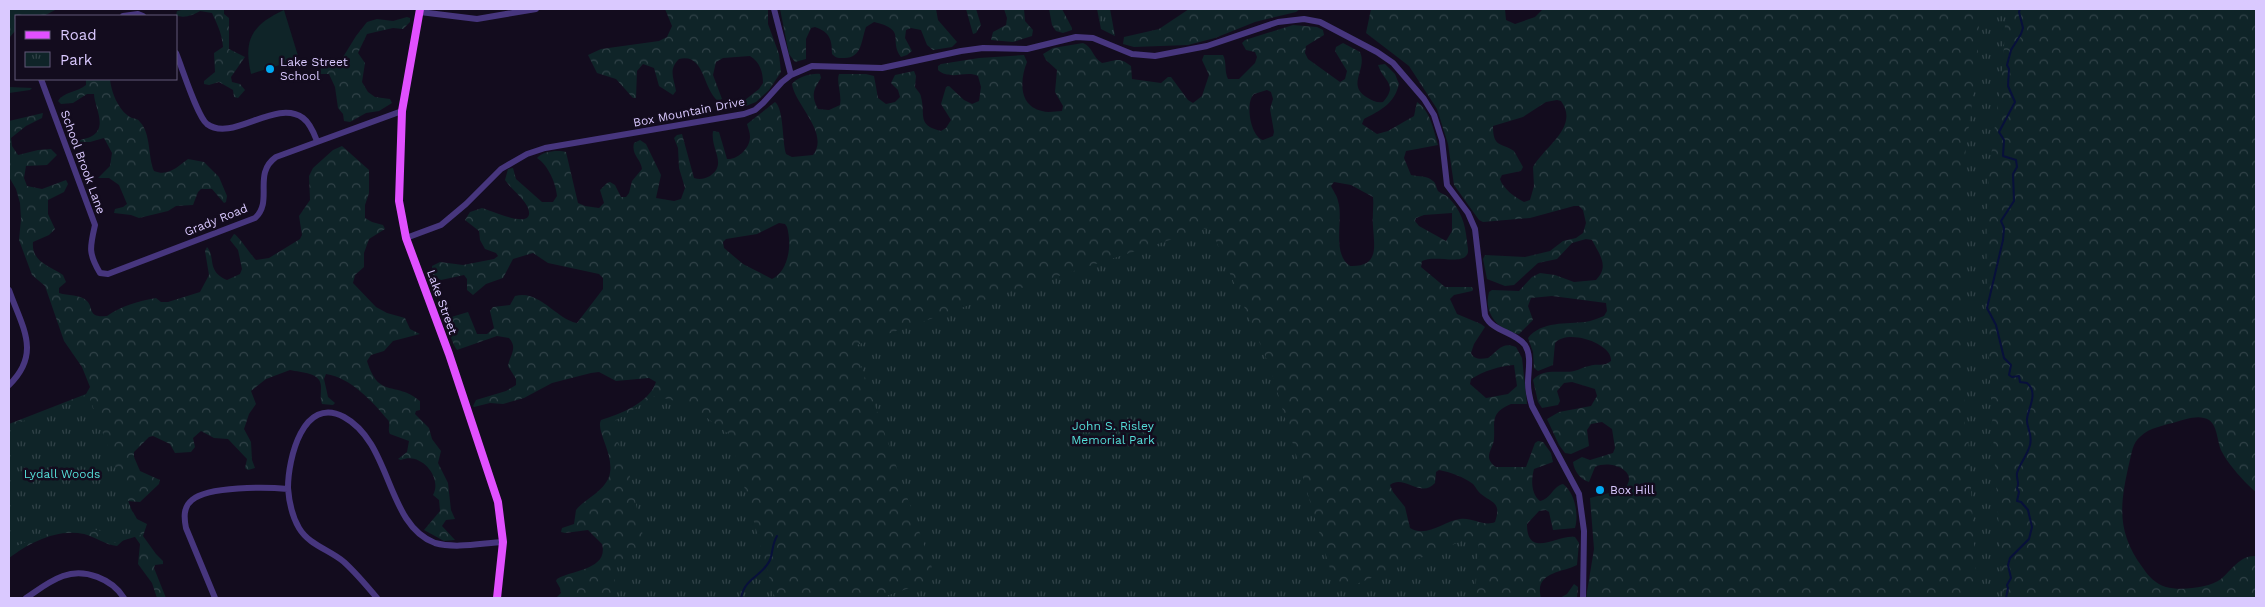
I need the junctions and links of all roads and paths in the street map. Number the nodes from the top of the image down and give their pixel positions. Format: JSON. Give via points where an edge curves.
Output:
{"nodes":[{"id":1,"x":536,"y":9,"type":"edge"},
{"id":2,"x":774,"y":9,"type":"edge"},
{"id":3,"x":420,"y":10,"type":"edge"},
{"id":4,"x":178,"y":58,"type":"edge"},
{"id":5,"x":791,"y":75,"type":"junction"},
{"id":6,"x":41,"y":80,"type":"edge"},
{"id":7,"x":402,"y":111,"type":"junction"},
{"id":8,"x":317,"y":141,"type":"junction"},
{"id":9,"x":406,"y":238,"type":"junction"},
{"id":10,"x":108,"y":274,"type":"joint"},
{"id":11,"x":9,"y":290,"type":"edge"},
{"id":12,"x":11,"y":305,"type":"edge"},
{"id":13,"x":9,"y":385,"type":"edge"},
{"id":14,"x":288,"y":489,"type":"junction"},
{"id":15,"x":503,"y":542,"type":"junction"},
{"id":16,"x":26,"y":598,"type":"edge"},
{"id":17,"x":124,"y":598,"type":"edge"},
{"id":18,"x":214,"y":598,"type":"edge"},
{"id":19,"x":377,"y":598,"type":"edge"},
{"id":20,"x":497,"y":598,"type":"edge"},
{"id":21,"x":1583,"y":598,"type":"edge"}],
"edges":[{"from":1,"to":3,"type":"street","via":[[477,19]]},
{"from":2,"to":5,"type":"street"},
{"from":3,"to":7,"type":"main road","name":"Lake Street"},
{"from":4,"to":8,"type":"street","via":[[206,123],[229,128],[278,114],[297,115],[304,118]]},
{"from":5,"to":9,"type":"street","name":"Box Mountain Drive","via":[[755,110],[744,114],[545,148],[527,154],[501,169],[441,225]]},
{"from":5,"to":21,"type":"street","name":"Box Mountain Drive","via":[[804,68],[819,66],[882,68],[967,50],[1027,49],[1076,37],[1093,38],[1138,55],[1173,54],[1295,19],[1328,25],[1384,57],[1424,100],[1440,130],[1447,185],[1468,213],[1474,229],[1487,320],[1522,342],[1528,352],[1528,390],[1532,406],[1573,480],[1583,508]]},
{"from":6,"to":10,"type":"street","name":"School Brook Lane","via":[[95,225],[90,244],[92,260],[100,273]]},
{"from":7,"to":8,"type":"street","name":"Grady Road"},
{"from":7,"to":9,"type":"main road","name":"Lake Street","via":[[399,201]]},
{"from":8,"to":10,"type":"street","name":"Grady Road","via":[[276,156],[268,163],[264,171],[261,213],[255,218]]},
{"from":9,"to":15,"type":"main road","name":"Lake Street","via":[[491,478]]},
{"from":11,"to":12,"type":"street"},
{"from":12,"to":13,"type":"street","via":[[26,336],[28,351],[25,365]]},
{"from":14,"to":15,"type":"street","via":[[293,450],[301,430],[313,417],[328,413],[344,417],[365,437],[376,452],[404,514],[422,535],[436,543],[454,545]]},
{"from":14,"to":18,"type":"street","via":[[206,494],[192,499],[185,508],[186,528]]},
{"from":14,"to":19,"type":"street","via":[[292,513],[300,530],[343,561]]},
{"from":15,"to":20,"type":"main road","name":"Lake Street"},
{"from":16,"to":17,"type":"street","via":[[65,575],[84,574],[103,578],[118,588]]}]}
